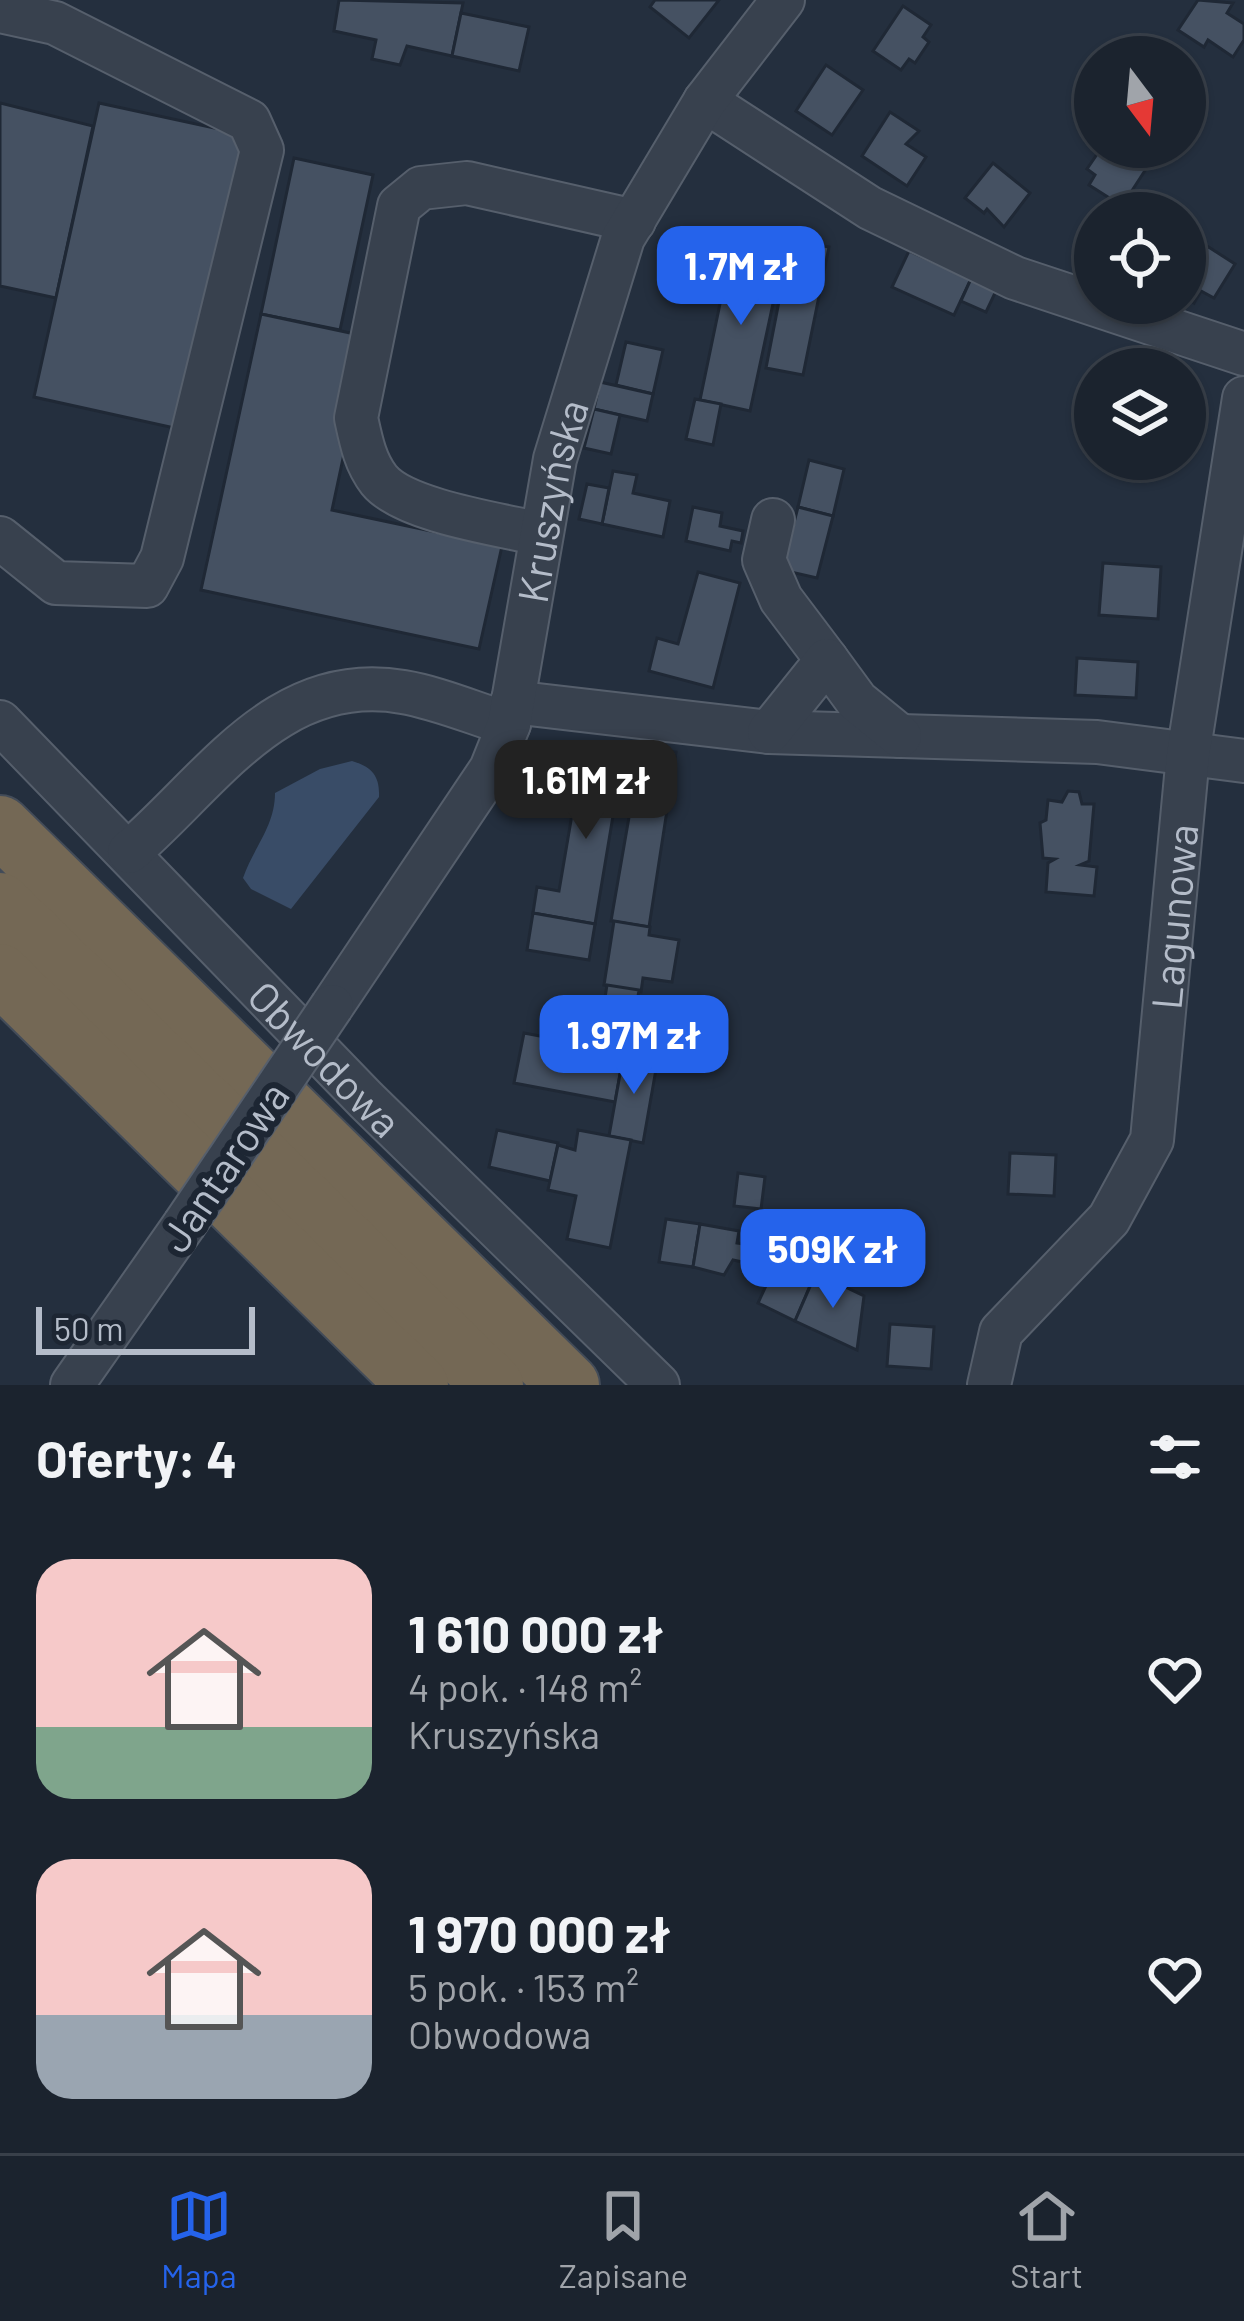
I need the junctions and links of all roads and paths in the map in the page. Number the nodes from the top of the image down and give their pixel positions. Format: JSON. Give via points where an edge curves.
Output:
{"nodes":[{"id":1,"x":783,"y":0,"type":"edge"},
{"id":2,"x":0,"y":11,"type":"edge"},
{"id":3,"x":705,"y":101,"type":"junction"},
{"id":4,"x":634,"y":221,"type":"junction"},
{"id":5,"x":1244,"y":354,"type":"edge"},
{"id":6,"x":1244,"y":398,"type":"edge"},
{"id":7,"x":773,"y":520,"type":"dead end"},
{"id":8,"x":541,"y":534,"type":"junction"},
{"id":9,"x":0,"y":538,"type":"edge"},
{"id":10,"x":827,"y":660,"type":"junction"},
{"id":11,"x":510,"y":713,"type":"junction"},
{"id":12,"x":0,"y":722,"type":"edge"},
{"id":13,"x":769,"y":732,"type":"junction"},
{"id":14,"x":900,"y":736,"type":"junction"},
{"id":15,"x":1188,"y":755,"type":"junction"},
{"id":16,"x":1244,"y":761,"type":"edge"},
{"id":17,"x":0,"y":826,"type":"edge"},
{"id":18,"x":129,"y":852,"type":"junction"},
{"id":19,"x":0,"y":902,"type":"edge"},
{"id":20,"x":0,"y":974,"type":"edge"},
{"id":21,"x":332,"y":1006,"type":"joint"},
{"id":22,"x":72,"y":1385,"type":"edge"},
{"id":23,"x":418,"y":1385,"type":"edge"},
{"id":24,"x":493,"y":1385,"type":"edge"},
{"id":25,"x":568,"y":1385,"type":"edge"},
{"id":26,"x":658,"y":1385,"type":"edge"},
{"id":27,"x":988,"y":1385,"type":"edge"}],
"edges":[{"from":1,"to":3,"type":"street","name":"Kruszyńska"},
{"from":2,"to":9,"type":"street","via":[[55,23],[249,121],[262,150],[161,558],[147,586],[56,583]]},
{"from":3,"to":4,"type":"street","name":"Kruszyńska"},
{"from":3,"to":5,"type":"street","via":[[870,208],[1016,278]]},
{"from":4,"to":8,"type":"street","name":"Kruszyńska","via":[[562,437]]},
{"from":4,"to":8,"type":"street","via":[[467,183],[421,188],[399,206],[356,418],[364,454],[382,484],[400,493]]},
{"from":6,"to":15,"type":"street","name":"Lagunowa"},
{"from":7,"to":10,"type":"street","via":[[764,560],[781,599]]},
{"from":8,"to":11,"type":"street","name":"Kruszyńska"},
{"from":10,"to":13,"type":"street"},
{"from":10,"to":14,"type":"street","via":[[857,701]]},
{"from":11,"to":13,"type":"street"},
{"from":11,"to":18,"type":"street","via":[[403,692],[326,695],[255,728]]},
{"from":11,"to":21,"type":"street","name":"Kruszyńska","via":[[491,769]]},
{"from":12,"to":18,"type":"street","name":"Obwodowa"},
{"from":13,"to":14,"type":"street"},
{"from":14,"to":15,"type":"street","via":[[1097,742]]},
{"from":15,"to":16,"type":"street"},
{"from":15,"to":27,"type":"street","name":"Lagunowa","via":[[1152,1140],[1109,1219],[1000,1332]]},
{"from":17,"to":25,"type":"highway"},
{"from":18,"to":26,"type":"street","name":"Obwodowa","via":[[366,1100]]},
{"from":19,"to":24,"type":"highway"},
{"from":20,"to":23,"type":"highway"},
{"from":21,"to":22,"type":"street","name":"Jantarowa","bridge":true}]}
